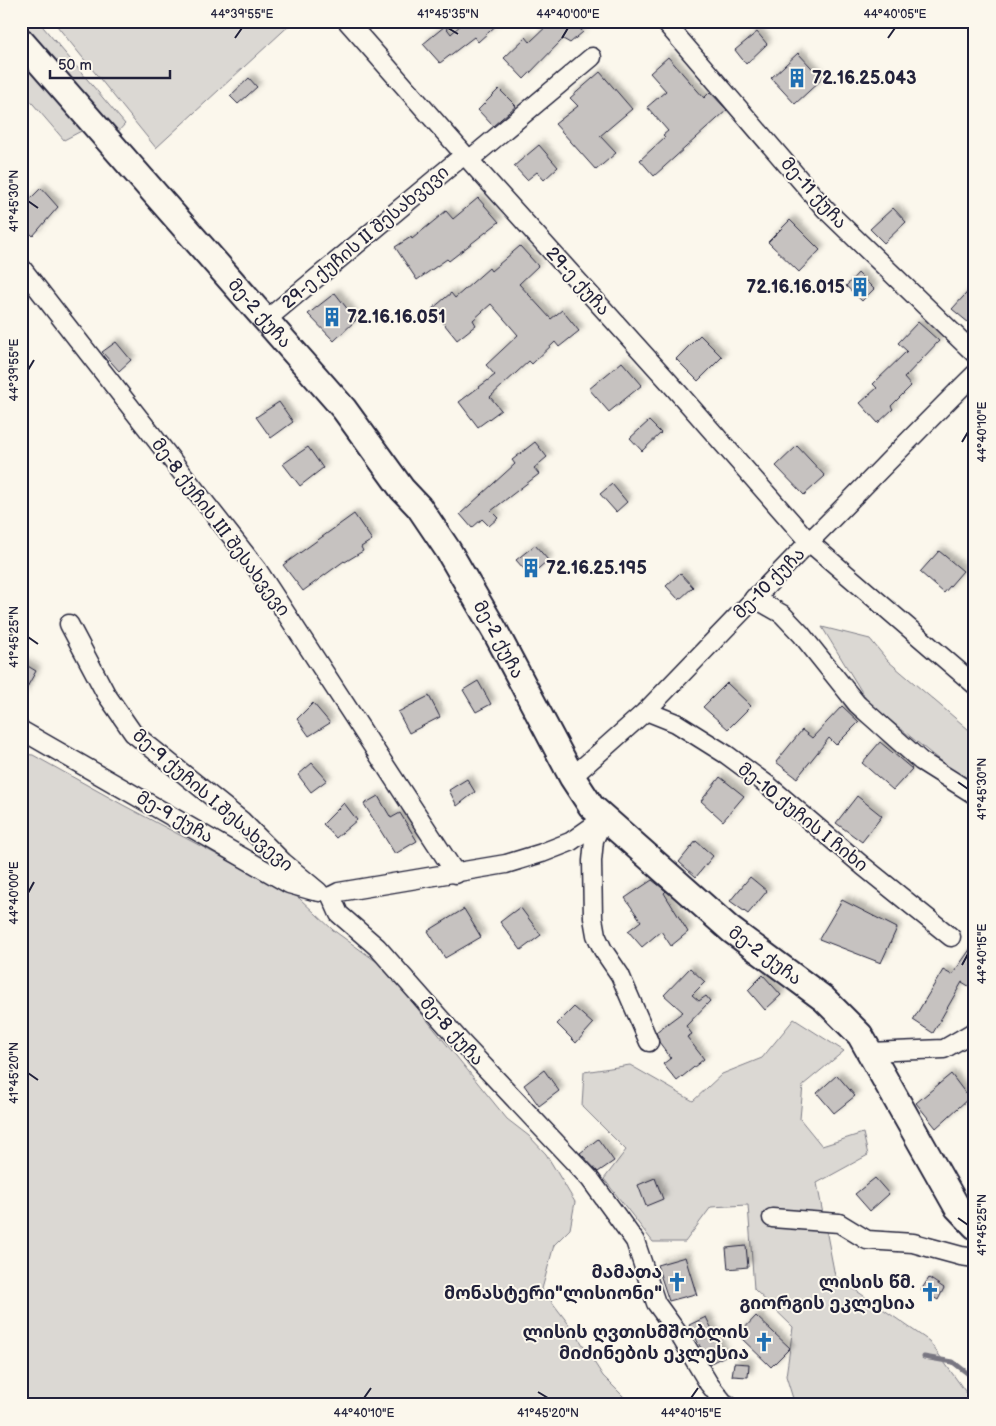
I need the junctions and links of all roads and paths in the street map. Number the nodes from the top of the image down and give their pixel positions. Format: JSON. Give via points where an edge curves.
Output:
{"nodes":[{"id":1,"x":347,"y":21,"type":"edge"},
{"id":2,"x":664,"y":21,"type":"edge"},
{"id":3,"x":21,"y":41,"type":"edge"},
{"id":4,"x":592,"y":57,"type":"dead end"},
{"id":5,"x":467,"y":157,"type":"junction"},
{"id":6,"x":21,"y":267,"type":"edge"},
{"id":7,"x":266,"y":320,"type":"junction"},
{"id":8,"x":975,"y":354,"type":"edge"},
{"id":9,"x":975,"y":374,"type":"edge"},
{"id":10,"x":809,"y":542,"type":"junction"},
{"id":11,"x":754,"y":598,"type":"junction"},
{"id":12,"x":69,"y":624,"type":"dead end"},
{"id":13,"x":975,"y":686,"type":"edge"},
{"id":14,"x":646,"y":711,"type":"junction"},
{"id":15,"x":21,"y":730,"type":"edge"},
{"id":16,"x":572,"y":777,"type":"junction"},
{"id":17,"x":975,"y":795,"type":"edge"},
{"id":18,"x":604,"y":818,"type":"junction"},
{"id":19,"x":456,"y":874,"type":"junction"},
{"id":20,"x":325,"y":894,"type":"junction"},
{"id":21,"x":952,"y":937,"type":"dead end"},
{"id":22,"x":975,"y":1032,"type":"edge"},
{"id":23,"x":649,"y":1042,"type":"dead end"},
{"id":24,"x":869,"y":1052,"type":"junction"},
{"id":25,"x":772,"y":1218,"type":"dead end"},
{"id":26,"x":975,"y":1226,"type":"edge"},
{"id":27,"x":975,"y":1258,"type":"edge"},
{"id":28,"x":728,"y":1405,"type":"edge"}],
"edges":[{"from":1,"to":5,"type":"street","name":"29-ე ქუჩა"},
{"from":2,"to":8,"type":"street","name":"მე-11 ქუჩა","via":[[825,209]]},
{"from":3,"to":7,"type":"main road","name":"მე-2 ქუჩა"},
{"from":4,"to":5,"type":"street","name":"29-ე ქუჩის II შესახვევი"},
{"from":5,"to":7,"type":"street","name":"29-ე ქუჩის II შესახვევი"},
{"from":5,"to":10,"type":"street","name":"29-ე ქუჩა"},
{"from":6,"to":19,"type":"street","name":"მე-8 ქუჩის III შესახვევი","via":[[257,569]]},
{"from":7,"to":16,"type":"main road","name":"მე-2 ქუჩა","via":[[344,409],[448,550]]},
{"from":9,"to":10,"type":"street"},
{"from":10,"to":11,"type":"street","name":"მე-10 ქუჩა"},
{"from":10,"to":13,"type":"street","name":"მე-10 ქუჩა"},
{"from":11,"to":14,"type":"street","name":"მე-10 ქუჩა"},
{"from":11,"to":17,"type":"street","via":[[782,614],[857,704],[921,761]]},
{"from":12,"to":20,"type":"street","name":"მე-9 ქუჩის I შესახვევი","via":[[100,686],[134,733],[242,821],[283,862]]},
{"from":14,"to":16,"type":"street","name":"მე-10 ქუჩა"},
{"from":14,"to":21,"type":"street","name":"მე-10 ქუჩის I ჩიხი","via":[[676,723],[769,786]]},
{"from":15,"to":20,"type":"street","name":"მე-9 ქუჩა","via":[[289,884]]},
{"from":16,"to":18,"type":"main road","name":"მე-2 ქუჩა","via":[[591,806]]},
{"from":18,"to":19,"type":"street","via":[[570,842],[542,853]]},
{"from":18,"to":23,"type":"street","via":[[594,840],[592,861],[596,936],[620,975]]},
{"from":18,"to":24,"type":"main road","name":"მე-2 ქუჩა","via":[[731,930],[824,1000],[860,1035]]},
{"from":19,"to":20,"type":"street"},
{"from":20,"to":28,"type":"street","name":"მე-8 ქუჩა","via":[[339,914],[377,947],[590,1179],[635,1241],[656,1303],[709,1384]]},
{"from":22,"to":24,"type":"street","via":[[944,1049]]},
{"from":24,"to":26,"type":"main road","name":"მე-2 ქუჩა","via":[[957,1207]]},
{"from":25,"to":27,"type":"street","via":[[839,1222],[867,1240],[913,1243]]}]}
